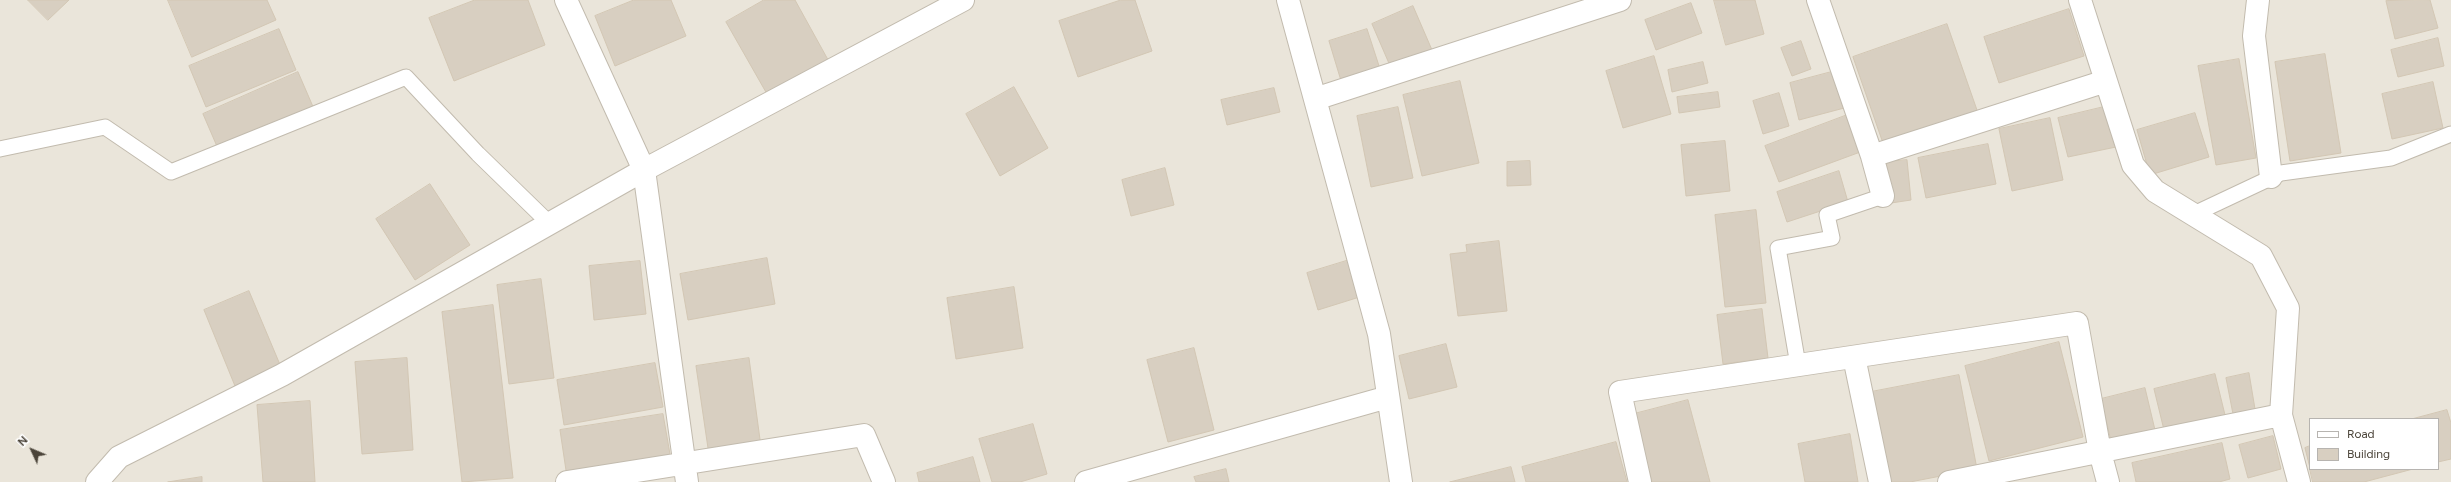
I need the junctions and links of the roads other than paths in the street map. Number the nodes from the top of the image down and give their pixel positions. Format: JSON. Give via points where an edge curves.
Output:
{"nodes":[{"id":1,"x":566,"y":0,"type":"edge"},
{"id":2,"x":963,"y":0,"type":"edge"},
{"id":3,"x":1288,"y":0,"type":"edge"},
{"id":4,"x":1620,"y":0,"type":"edge"},
{"id":5,"x":1818,"y":0,"type":"edge"},
{"id":6,"x":2080,"y":0,"type":"edge"},
{"id":7,"x":2258,"y":0,"type":"edge"},
{"id":8,"x":2106,"y":81,"type":"junction"},
{"id":9,"x":1315,"y":99,"type":"junction"},
{"id":10,"x":2451,"y":134,"type":"edge"},
{"id":11,"x":0,"y":149,"type":"edge"},
{"id":12,"x":1872,"y":156,"type":"junction"},
{"id":13,"x":644,"y":170,"type":"junction"},
{"id":14,"x":2271,"y":177,"type":"junction"},
{"id":15,"x":1883,"y":196,"type":"joint"},
{"id":16,"x":2194,"y":214,"type":"junction"},
{"id":17,"x":549,"y":223,"type":"junction"},
{"id":18,"x":1854,"y":357,"type":"junction"},
{"id":19,"x":1798,"y":365,"type":"junction"},
{"id":20,"x":1388,"y":397,"type":"junction"},
{"id":21,"x":2282,"y":415,"type":"junction"},
{"id":22,"x":2100,"y":452,"type":"junction"},
{"id":23,"x":686,"y":473,"type":"edge"},
{"id":24,"x":97,"y":482,"type":"edge"},
{"id":25,"x":567,"y":482,"type":"edge"},
{"id":26,"x":884,"y":482,"type":"edge"},
{"id":27,"x":1086,"y":482,"type":"edge"},
{"id":28,"x":1401,"y":482,"type":"edge"},
{"id":29,"x":1640,"y":482,"type":"edge"},
{"id":30,"x":1880,"y":482,"type":"edge"},
{"id":31,"x":1949,"y":482,"type":"edge"},
{"id":32,"x":2108,"y":482,"type":"edge"},
{"id":33,"x":2299,"y":482,"type":"edge"}],
"edges":[{"from":1,"to":13,"type":"street"},
{"from":2,"to":13,"type":"street"},
{"from":3,"to":9,"type":"street"},
{"from":4,"to":9,"type":"street"},
{"from":5,"to":12,"type":"street"},
{"from":6,"to":8,"type":"street"},
{"from":7,"to":14,"type":"street","via":[[2254,36]]},
{"from":8,"to":12,"type":"street"},
{"from":8,"to":16,"type":"street","via":[[2133,164],[2155,191]]},
{"from":9,"to":20,"type":"street","via":[[1379,334]]},
{"from":10,"to":14,"type":"lane","via":[[2391,158],[2281,172]]},
{"from":11,"to":17,"type":"lane","via":[[105,127],[171,172],[406,77],[478,154]]},
{"from":12,"to":15,"type":"street"},
{"from":13,"to":17,"type":"street"},
{"from":13,"to":23,"type":"street"},
{"from":14,"to":16,"type":"lane"},
{"from":15,"to":19,"type":"lane","via":[[1827,215],[1832,238],[1778,248]]},
{"from":16,"to":21,"type":"street","via":[[2261,256],[2288,308]]},
{"from":17,"to":24,"type":"street","via":[[282,375],[119,457]]},
{"from":18,"to":19,"type":"street"},
{"from":18,"to":22,"type":"street","via":[[2077,323]]},
{"from":18,"to":30,"type":"street"},
{"from":19,"to":29,"type":"street","via":[[1620,392]]},
{"from":20,"to":27,"type":"street"},
{"from":20,"to":28,"type":"street"},
{"from":21,"to":22,"type":"street"},
{"from":21,"to":33,"type":"street"},
{"from":22,"to":31,"type":"street"},
{"from":22,"to":32,"type":"street"},
{"from":23,"to":25,"type":"street"},
{"from":23,"to":26,"type":"street","via":[[864,435]]}]}
